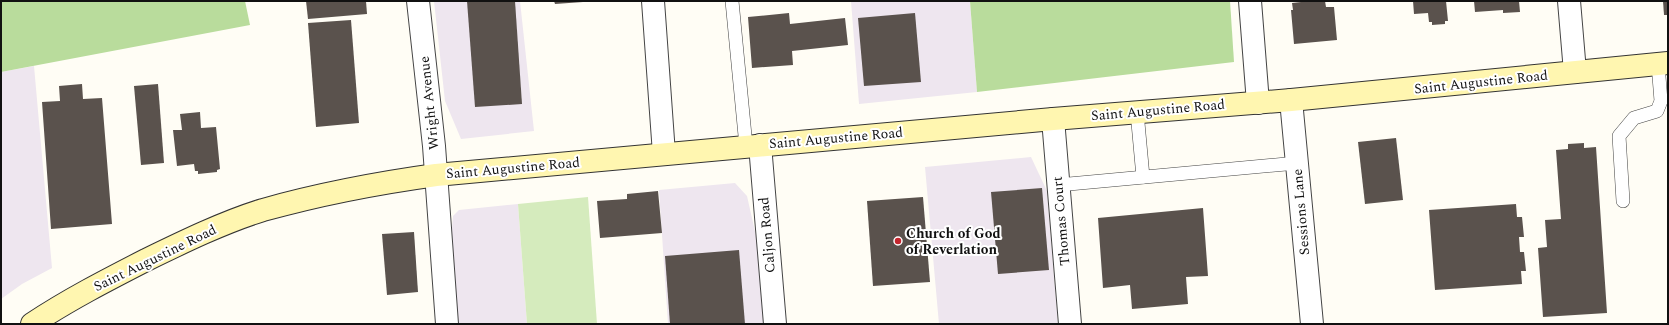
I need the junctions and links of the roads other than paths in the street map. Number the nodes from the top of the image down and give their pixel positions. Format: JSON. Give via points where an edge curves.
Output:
{"nodes":[{"id":1,"x":418,"y":1,"type":"edge"},
{"id":2,"x":653,"y":1,"type":"edge"},
{"id":3,"x":732,"y":1,"type":"edge"},
{"id":4,"x":1250,"y":1,"type":"edge"},
{"id":5,"x":1569,"y":1,"type":"edge"},
{"id":6,"x":1663,"y":64,"type":"edge"},
{"id":7,"x":1575,"y":72,"type":"junction"},
{"id":8,"x":1291,"y":100,"type":"junction"},
{"id":9,"x":1258,"y":102,"type":"junction"},
{"id":10,"x":1137,"y":112,"type":"junction"},
{"id":11,"x":1053,"y":119,"type":"junction"},
{"id":12,"x":753,"y":146,"type":"junction"},
{"id":13,"x":664,"y":154,"type":"junction"},
{"id":14,"x":1297,"y":163,"type":"junction"},
{"id":15,"x":436,"y":175,"type":"junction"},
{"id":16,"x":1144,"y":177,"type":"junction"},
{"id":17,"x":1058,"y":185,"type":"junction"},
{"id":18,"x":1623,"y":201,"type":"dead end"},
{"id":19,"x":32,"y":324,"type":"edge"},
{"id":20,"x":447,"y":324,"type":"edge"},
{"id":21,"x":774,"y":324,"type":"edge"},
{"id":22,"x":1070,"y":324,"type":"edge"},
{"id":23,"x":1312,"y":324,"type":"edge"}],
"edges":[{"from":1,"to":15,"type":"street","name":"Wright Avenue"},
{"from":2,"to":13,"type":"street"},
{"from":3,"to":12,"type":"lane"},
{"from":4,"to":9,"type":"street"},
{"from":5,"to":7,"type":"street"},
{"from":6,"to":7,"type":"main road","name":"Saint Augustine Road"},
{"from":6,"to":18,"type":"lane","via":[[1661,101],[1657,111],[1634,118],[1619,136]]},
{"from":7,"to":8,"type":"main road","name":"Saint Augustine Road"},
{"from":8,"to":9,"type":"main road","name":"Saint Augustine Road"},
{"from":8,"to":14,"type":"street","name":"Sessions Lane"},
{"from":9,"to":10,"type":"main road","name":"Saint Augustine Road"},
{"from":10,"to":11,"type":"main road","name":"Saint Augustine Road"},
{"from":10,"to":16,"type":"lane"},
{"from":11,"to":12,"type":"main road","name":"Saint Augustine Road"},
{"from":11,"to":17,"type":"street","name":"Thomas Court"},
{"from":12,"to":13,"type":"main road","name":"Saint Augustine Road"},
{"from":12,"to":21,"type":"street","name":"Caljon Road"},
{"from":13,"to":15,"type":"main road","name":"Saint Augustine Road"},
{"from":14,"to":16,"type":"lane"},
{"from":14,"to":23,"type":"street","name":"Sessions Lane"},
{"from":15,"to":19,"type":"main road","name":"Saint Augustine Road","via":[[322,194],[262,211],[187,240],[100,284]]},
{"from":15,"to":20,"type":"street","name":"Wright Avenue"},
{"from":16,"to":17,"type":"lane"},
{"from":17,"to":22,"type":"street","name":"Thomas Court"}]}
